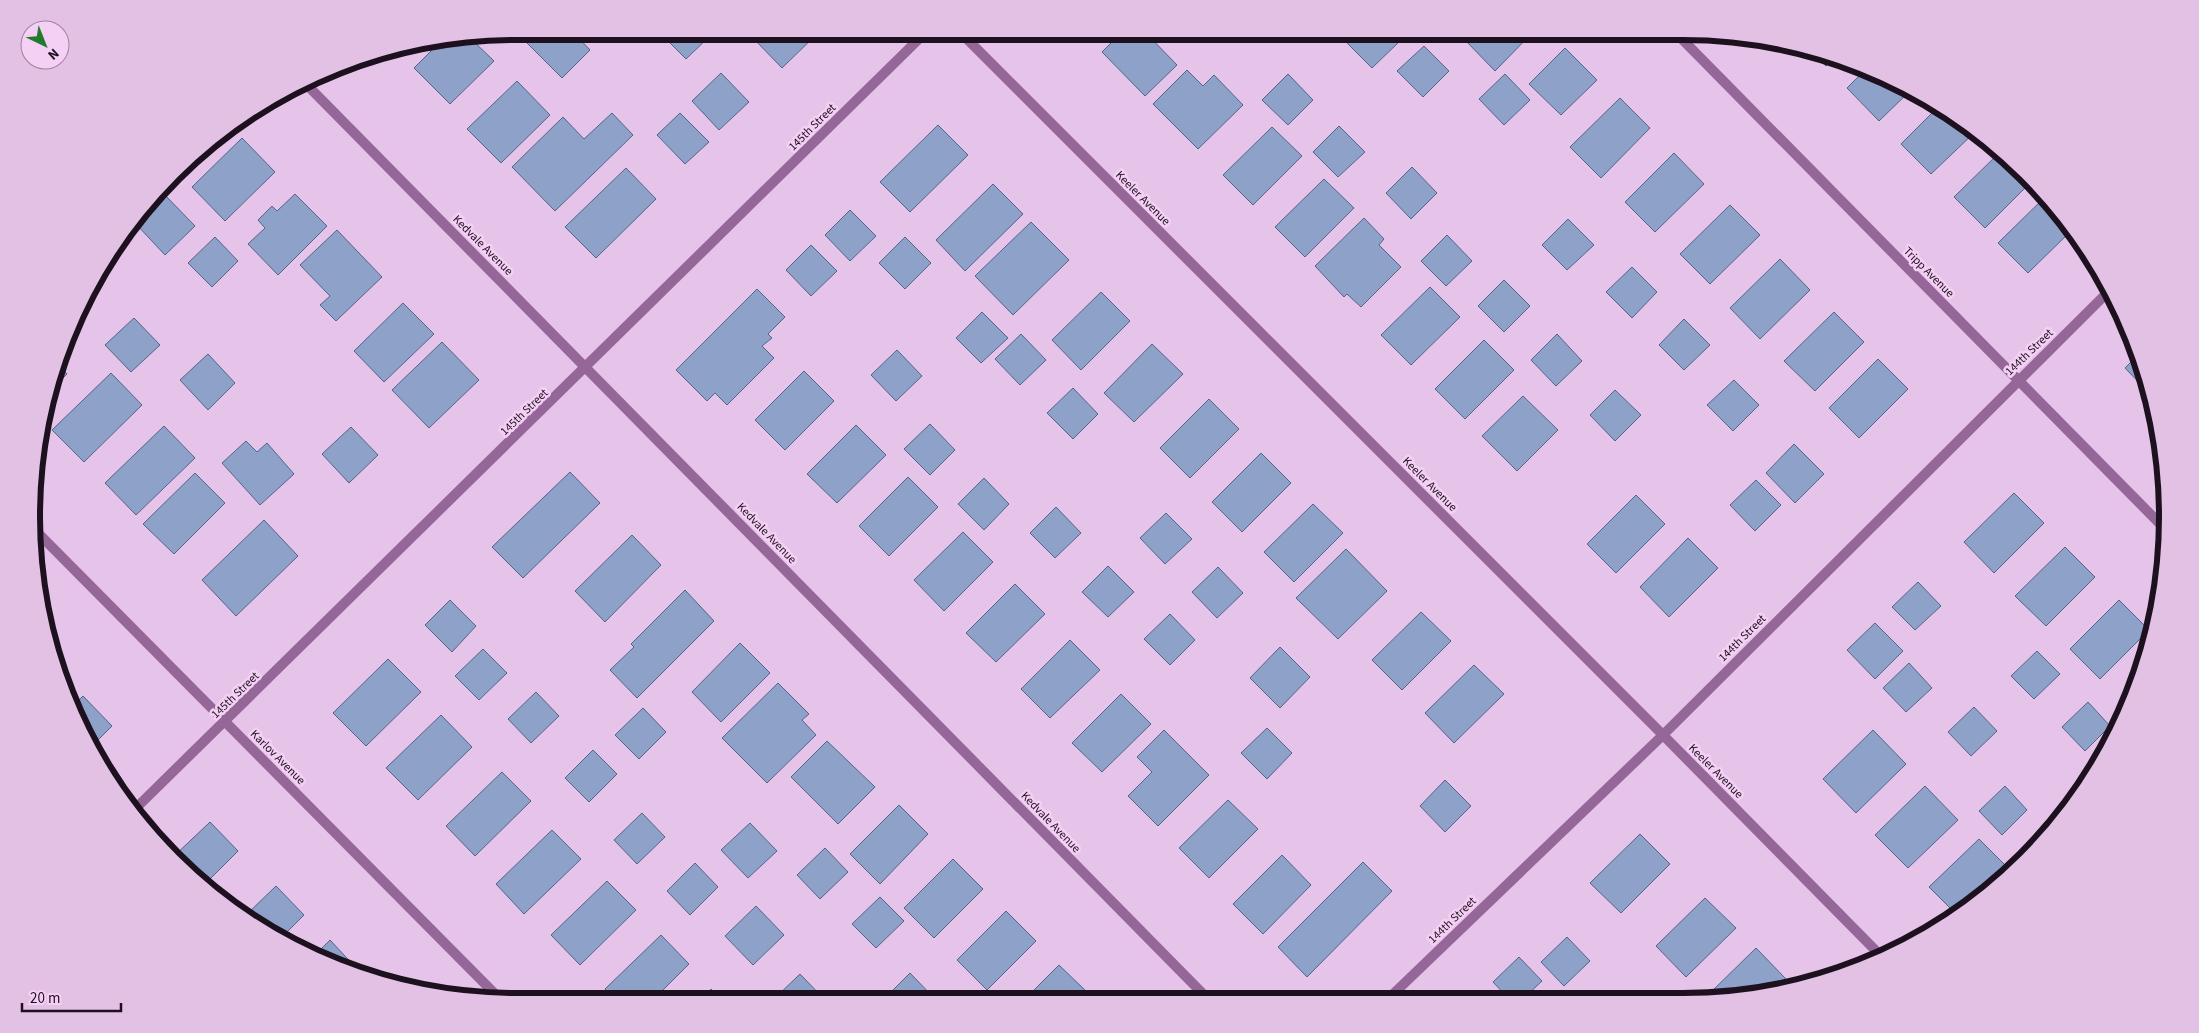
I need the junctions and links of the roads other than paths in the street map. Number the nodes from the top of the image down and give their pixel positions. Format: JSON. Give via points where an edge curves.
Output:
{"nodes":[{"id":1,"x":919,"y":40,"type":"edge"},
{"id":2,"x":967,"y":40,"type":"edge"},
{"id":3,"x":1683,"y":40,"type":"edge"},
{"id":4,"x":309,"y":87,"type":"edge"},
{"id":5,"x":2104,"y":296,"type":"edge"},
{"id":6,"x":587,"y":368,"type":"junction"},
{"id":7,"x":2018,"y":380,"type":"junction"},
{"id":8,"x":2159,"y":523,"type":"edge"},
{"id":9,"x":41,"y":536,"type":"edge"},
{"id":10,"x":225,"y":722,"type":"junction"},
{"id":11,"x":1663,"y":734,"type":"junction"},
{"id":12,"x":138,"y":806,"type":"edge"},
{"id":13,"x":1877,"y":952,"type":"edge"},
{"id":14,"x":493,"y":992,"type":"edge"},
{"id":15,"x":1202,"y":993,"type":"edge"},
{"id":16,"x":1394,"y":993,"type":"edge"}],
"edges":[{"from":1,"to":6,"type":"street","name":"145th Street"},
{"from":2,"to":11,"type":"street","name":"Keeler Avenue"},
{"from":3,"to":7,"type":"street","name":"Tripp Avenue"},
{"from":4,"to":6,"type":"street","name":"Kedvale Avenue"},
{"from":5,"to":7,"type":"street","name":"144th Street"},
{"from":6,"to":10,"type":"street","name":"145th Street"},
{"from":6,"to":15,"type":"street","name":"Kedvale Avenue"},
{"from":7,"to":8,"type":"street","name":"Tripp Avenue"},
{"from":7,"to":11,"type":"street","name":"144th Street"},
{"from":9,"to":10,"type":"street","name":"Karlov Avenue"},
{"from":10,"to":12,"type":"street","name":"145th Street"},
{"from":10,"to":14,"type":"street","name":"Karlov Avenue"},
{"from":11,"to":13,"type":"street","name":"Keeler Avenue"},
{"from":11,"to":16,"type":"street","name":"144th Street"}]}
